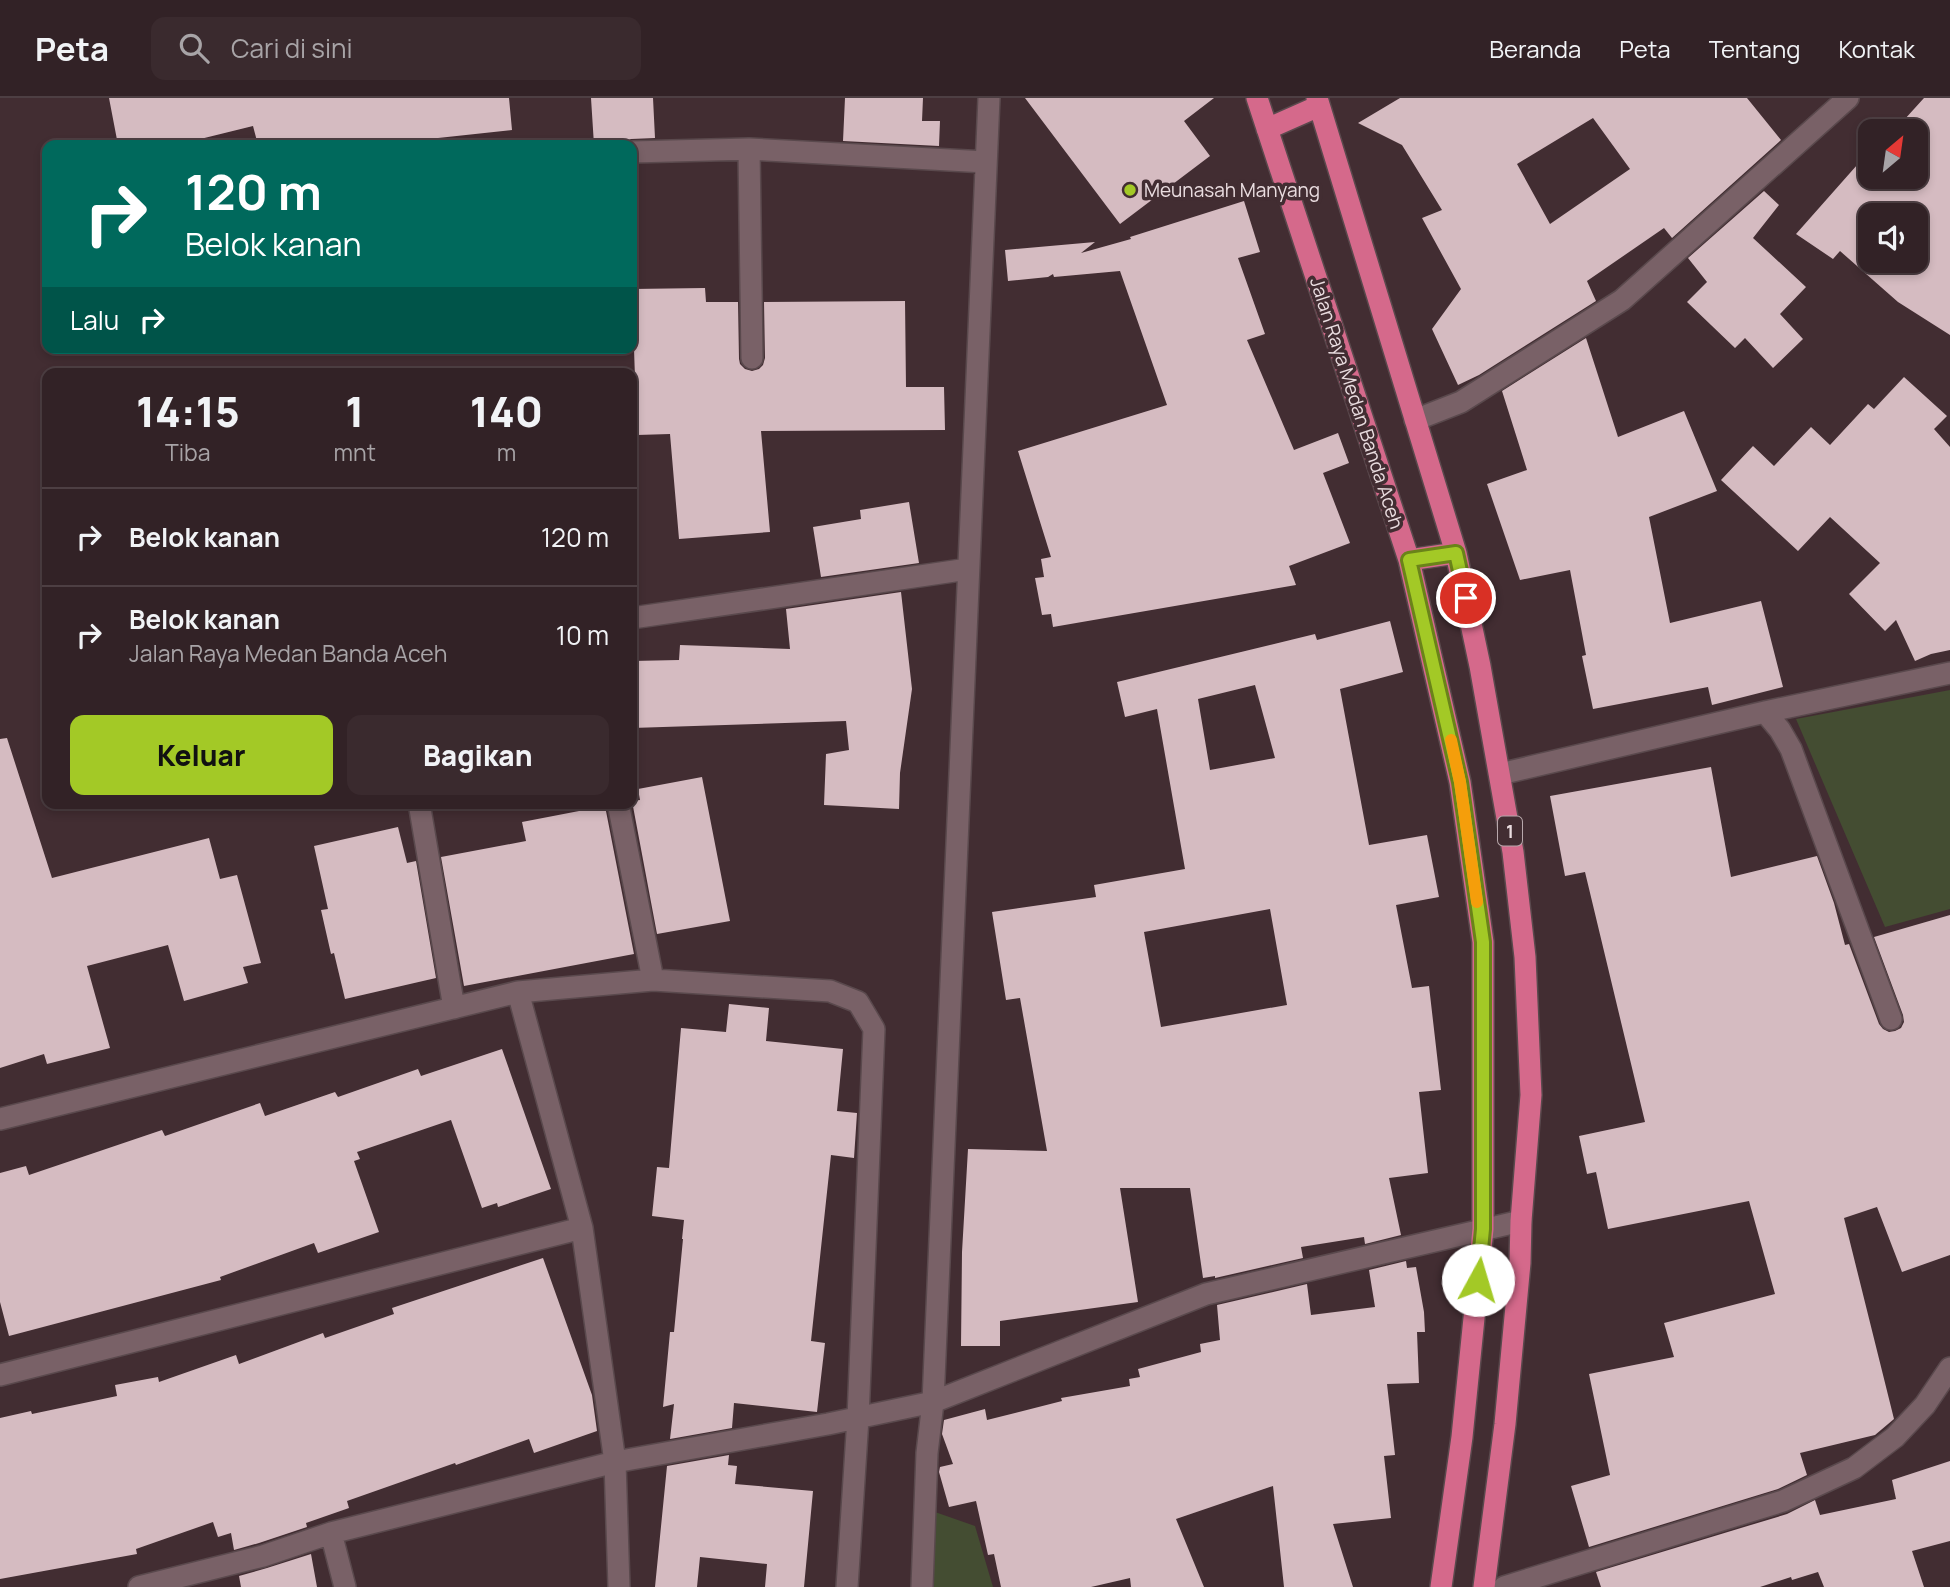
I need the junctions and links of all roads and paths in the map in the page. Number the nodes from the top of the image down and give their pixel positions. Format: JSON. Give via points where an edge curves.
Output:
{"nodes":[{"id":1,"x":989,"y":98,"type":"edge"},
{"id":2,"x":1257,"y":98,"type":"edge"},
{"id":3,"x":1848,"y":98,"type":"edge"},
{"id":4,"x":1318,"y":102,"type":"edge"},
{"id":5,"x":1267,"y":129,"type":"junction"},
{"id":6,"x":749,"y":149,"type":"junction"},
{"id":7,"x":637,"y":152,"type":"edge"},
{"id":8,"x":986,"y":162,"type":"junction"},
{"id":9,"x":752,"y":358,"type":"dead end"},
{"id":10,"x":1415,"y":420,"type":"junction"},
{"id":11,"x":1456,"y":553,"type":"junction"},
{"id":12,"x":1409,"y":560,"type":"junction"},
{"id":13,"x":968,"y":569,"type":"junction"},
{"id":14,"x":637,"y":617,"type":"edge"},
{"id":15,"x":1950,"y":673,"type":"edge"},
{"id":16,"x":1765,"y":712,"type":"junction"},
{"id":17,"x":1500,"y":774,"type":"junction"},
{"id":18,"x":420,"y":809,"type":"edge"},
{"id":19,"x":619,"y":809,"type":"edge"},
{"id":20,"x":653,"y":980,"type":"junction"},
{"id":21,"x":518,"y":992,"type":"junction"},
{"id":22,"x":454,"y":1007,"type":"junction"},
{"id":23,"x":1891,"y":1019,"type":"dead end"},
{"id":24,"x":0,"y":1119,"type":"edge"},
{"id":25,"x":1521,"y":1222,"type":"junction"},
{"id":26,"x":582,"y":1228,"type":"junction"},
{"id":27,"x":1483,"y":1229,"type":"junction"},
{"id":28,"x":1950,"y":1368,"type":"edge"},
{"id":29,"x":0,"y":1375,"type":"edge"},
{"id":30,"x":933,"y":1402,"type":"junction"},
{"id":31,"x":858,"y":1418,"type":"junction"},
{"id":32,"x":615,"y":1462,"type":"junction"},
{"id":33,"x":331,"y":1533,"type":"junction"},
{"id":34,"x":139,"y":1587,"type":"edge"},
{"id":35,"x":345,"y":1587,"type":"edge"},
{"id":36,"x":619,"y":1587,"type":"edge"},
{"id":37,"x":847,"y":1587,"type":"edge"},
{"id":38,"x":922,"y":1587,"type":"edge"},
{"id":39,"x":1441,"y":1587,"type":"edge"},
{"id":40,"x":1484,"y":1587,"type":"edge"},
{"id":41,"x":1504,"y":1587,"type":"edge"}],
"edges":[{"from":1,"to":8,"type":"street"},
{"from":2,"to":5,"type":"highway","name":"Jalan Raya Medan Banda Aceh","number":"1"},
{"from":3,"to":10,"type":"street","via":[[1622,300],[1461,402]]},
{"from":4,"to":5,"type":"highway"},
{"from":4,"to":10,"type":"highway","number":"1"},
{"from":5,"to":12,"type":"highway","name":"Jalan Raya Medan Banda Aceh","number":"1"},
{"from":6,"to":7,"type":"street"},
{"from":6,"to":8,"type":"street"},
{"from":6,"to":9,"type":"street"},
{"from":8,"to":13,"type":"street"},
{"from":10,"to":11,"type":"highway","number":"1"},
{"from":11,"to":12,"type":"highway"},
{"from":11,"to":17,"type":"highway","number":"1"},
{"from":12,"to":27,"type":"highway","name":"Jalan Raya Medan Banda Aceh","number":"1","via":[[1460,782],[1483,942]]},
{"from":13,"to":14,"type":"street"},
{"from":13,"to":30,"type":"street"},
{"from":15,"to":16,"type":"street"},
{"from":16,"to":17,"type":"street"},
{"from":16,"to":23,"type":"street","via":[[1791,749]]},
{"from":17,"to":25,"type":"highway","number":"1","via":[[1525,957],[1531,1095]]},
{"from":18,"to":22,"type":"street"},
{"from":19,"to":20,"type":"street"},
{"from":20,"to":21,"type":"street"},
{"from":20,"to":31,"type":"street","via":[[830,991],[858,1002],[874,1029]]},
{"from":21,"to":22,"type":"street"},
{"from":21,"to":26,"type":"street"},
{"from":22,"to":24,"type":"street"},
{"from":25,"to":27,"type":"street"},
{"from":25,"to":40,"type":"highway","number":"1","via":[[1506,1410]]},
{"from":26,"to":29,"type":"street"},
{"from":26,"to":32,"type":"street"},
{"from":27,"to":30,"type":"street","via":[[1206,1294]]},
{"from":27,"to":39,"type":"highway","name":"Jalan Raya Medan Banda Aceh","number":"1"},
{"from":28,"to":41,"type":"street","via":[[1925,1405],[1895,1437],[1854,1468],[1783,1501]]},
{"from":30,"to":31,"type":"street"},
{"from":30,"to":38,"type":"street"},
{"from":31,"to":32,"type":"street"},
{"from":31,"to":37,"type":"street"},
{"from":32,"to":33,"type":"street"},
{"from":32,"to":36,"type":"street"},
{"from":33,"to":34,"type":"street","via":[[264,1556]]},
{"from":33,"to":35,"type":"street"}]}
